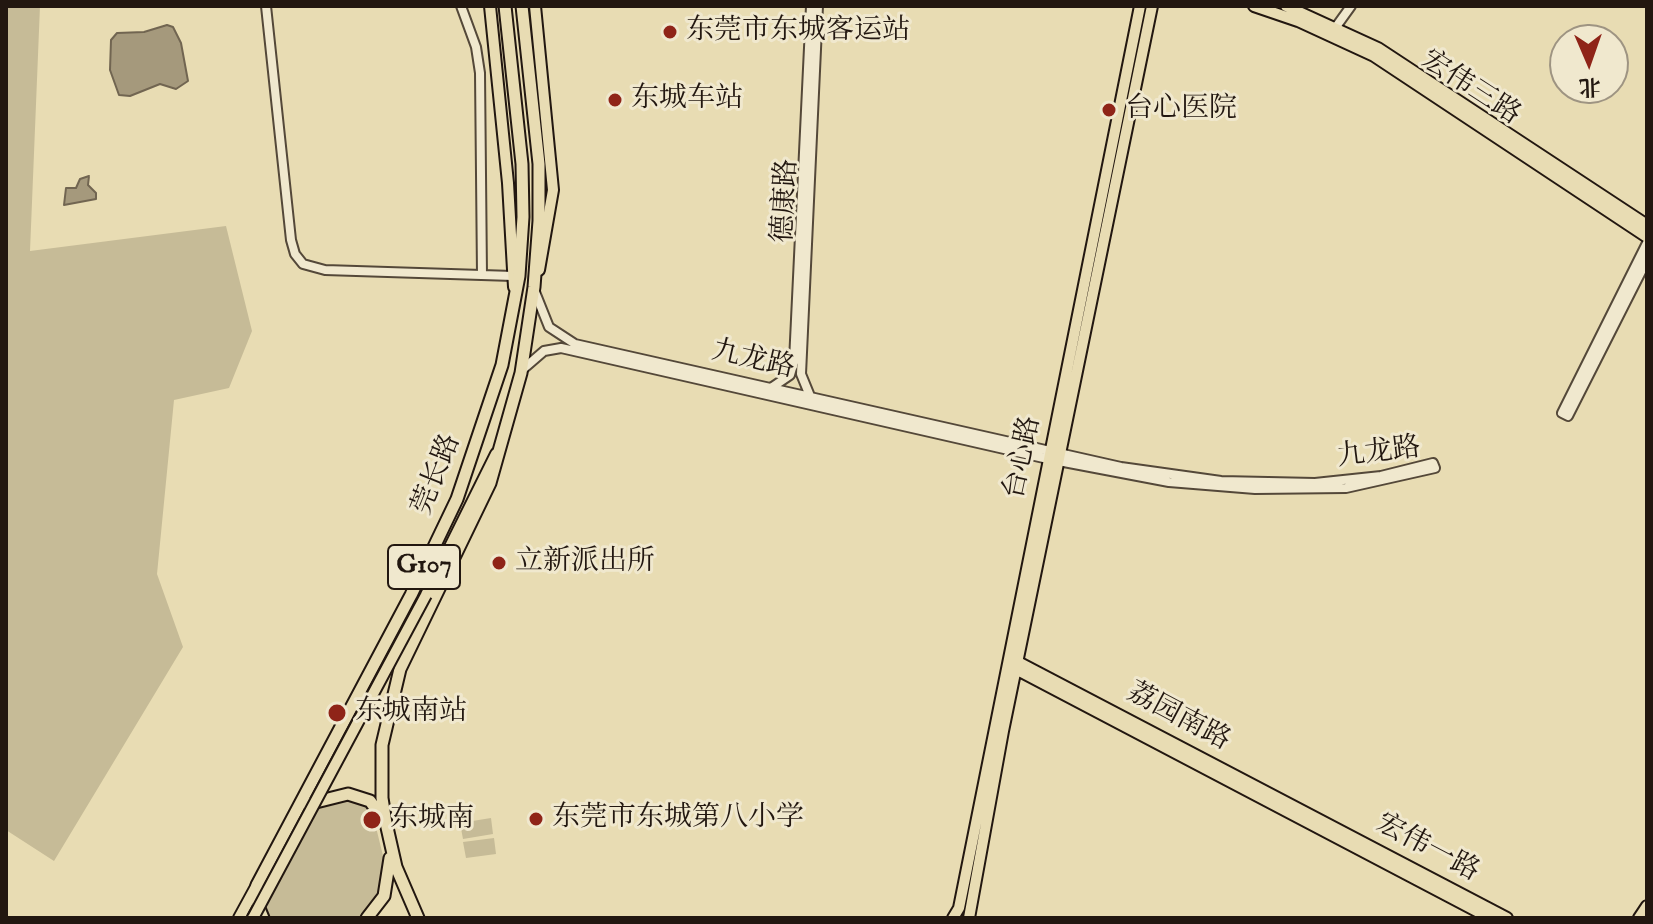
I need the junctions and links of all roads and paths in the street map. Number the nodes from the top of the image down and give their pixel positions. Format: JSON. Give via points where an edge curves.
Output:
{"nodes":[{"id":1,"x":266,"y":6,"type":"edge"},
{"id":2,"x":461,"y":6,"type":"edge"},
{"id":3,"x":487,"y":6,"type":"edge"},
{"id":4,"x":505,"y":6,"type":"edge"},
{"id":5,"x":522,"y":6,"type":"edge"},
{"id":6,"x":536,"y":6,"type":"edge"},
{"id":7,"x":811,"y":6,"type":"edge"},
{"id":8,"x":818,"y":6,"type":"edge"},
{"id":9,"x":1140,"y":6,"type":"edge"},
{"id":10,"x":1152,"y":6,"type":"edge"},
{"id":11,"x":1254,"y":6,"type":"edge"},
{"id":12,"x":1286,"y":6,"type":"edge"},
{"id":13,"x":1351,"y":6,"type":"edge"},
{"id":14,"x":1333,"y":31,"type":"junction"},
{"id":15,"x":1647,"y":225,"type":"edge"},
{"id":16,"x":1647,"y":240,"type":"edge"},
{"id":17,"x":1647,"y":260,"type":"edge"},
{"id":18,"x":482,"y":275,"type":"junction"},
{"id":19,"x":513,"y":276,"type":"junction"},
{"id":20,"x":534,"y":287,"type":"junction"},
{"id":21,"x":515,"y":302,"type":"junction"},
{"id":22,"x":521,"y":373,"type":"junction"},
{"id":23,"x":771,"y":388,"type":"junction"},
{"id":24,"x":811,"y":396,"type":"junction"},
{"id":25,"x":501,"y":445,"type":"junction"},
{"id":26,"x":1054,"y":457,"type":"junction"},
{"id":27,"x":1012,"y":663,"type":"junction"},
{"id":28,"x":293,"y":817,"type":"junction"},
{"id":29,"x":386,"y":823,"type":"junction"},
{"id":30,"x":1322,"y":825,"type":"junction"},
{"id":31,"x":390,"y":841,"type":"junction"},
{"id":32,"x":257,"y":885,"type":"junction"},
{"id":33,"x":1647,"y":906,"type":"edge"},
{"id":34,"x":239,"y":918,"type":"edge"},
{"id":35,"x":253,"y":918,"type":"edge"},
{"id":36,"x":263,"y":918,"type":"edge"},
{"id":37,"x":367,"y":918,"type":"edge"},
{"id":38,"x":418,"y":918,"type":"edge"},
{"id":39,"x":953,"y":918,"type":"edge"},
{"id":40,"x":969,"y":918,"type":"edge"},
{"id":41,"x":1490,"y":918,"type":"edge"},
{"id":42,"x":1507,"y":918,"type":"edge"},
{"id":43,"x":1639,"y":918,"type":"edge"}],
"edges":[{"from":1,"to":18,"type":"street","via":[[295,254],[303,264],[325,270]]},
{"from":2,"to":18,"type":"street","via":[[480,73]]},
{"from":3,"to":19,"type":"main road"},
{"from":4,"to":21,"type":"highway","name":"莞长路","number":"G107","via":[[522,164],[523,241]]},
{"from":5,"to":20,"type":"highway","name":"莞长路","number":"G107","via":[[539,164]]},
{"from":6,"to":20,"type":"main road","via":[[553,190]]},
{"from":7,"to":23,"type":"street","name":"德康路","via":[[794,361],[790,375]]},
{"from":8,"to":24,"type":"street","name":"德康路","via":[[801,362],[803,385]]},
{"from":9,"to":26,"type":"main road","name":"台心路"},
{"from":10,"to":26,"type":"main road","name":"台心路"},
{"from":11,"to":14,"type":"main road","name":"宏伟三路"},
{"from":12,"to":14,"type":"main road","name":"宏伟三路"},
{"from":13,"to":14,"type":"street"},
{"from":14,"to":15,"type":"main road","name":"宏伟三路","via":[[1378,48]]},
{"from":14,"to":16,"type":"main road","name":"宏伟三路","via":[[1452,104]]},
{"from":16,"to":17,"type":"street","via":[[1565,414]]},
{"from":18,"to":19,"type":"street"},
{"from":19,"to":21,"type":"main road"},
{"from":20,"to":22,"type":"highway","name":"莞长路","number":"G107"},
{"from":20,"to":23,"type":"street","name":"九龙路","via":[[549,327],[575,344]]},
{"from":21,"to":28,"type":"highway","name":"莞长路","number":"G107","via":[[485,422],[457,499]]},
{"from":22,"to":25,"type":"highway","name":"莞长路","number":"G107"},
{"from":22,"to":26,"type":"street","name":"九龙路","via":[[544,351],[561,348]]},
{"from":23,"to":24,"type":"street","name":"九龙路"},
{"from":24,"to":26,"type":"street","name":"九龙路"},
{"from":25,"to":29,"type":"highway","name":"莞长路","number":"G107","via":[[490,483],[392,692],[380,771]]},
{"from":25,"to":35,"type":"main road","name":"莞长路","bridge":true},
{"from":26,"to":26,"type":"street","name":"九龙路","via":[[1169,482],[1255,489],[1346,488],[1435,468],[1433,463],[1345,481],[1221,481]]},
{"from":26,"to":27,"type":"main road","name":"台心路"},
{"from":27,"to":30,"type":"main road","name":"荔园南路"},
{"from":27,"to":39,"type":"main road","name":"台心路"},
{"from":27,"to":40,"type":"main road","name":"台心路"},
{"from":28,"to":29,"type":"highway","via":[[309,804],[348,794],[370,801]]},
{"from":28,"to":32,"type":"highway","name":"莞长路","number":"G107"},
{"from":29,"to":31,"type":"highway","name":"莞长路","number":"G107"},
{"from":30,"to":41,"type":"main road","name":"宏伟一路"},
{"from":30,"to":42,"type":"main road","name":"宏伟一路"},
{"from":31,"to":37,"type":"highway","via":[[389,881]]},
{"from":31,"to":38,"type":"highway","number":"G107"},
{"from":32,"to":34,"type":"main road","name":"莞长路"},
{"from":32,"to":36,"type":"highway"},
{"from":33,"to":43,"type":"main road"}]}
